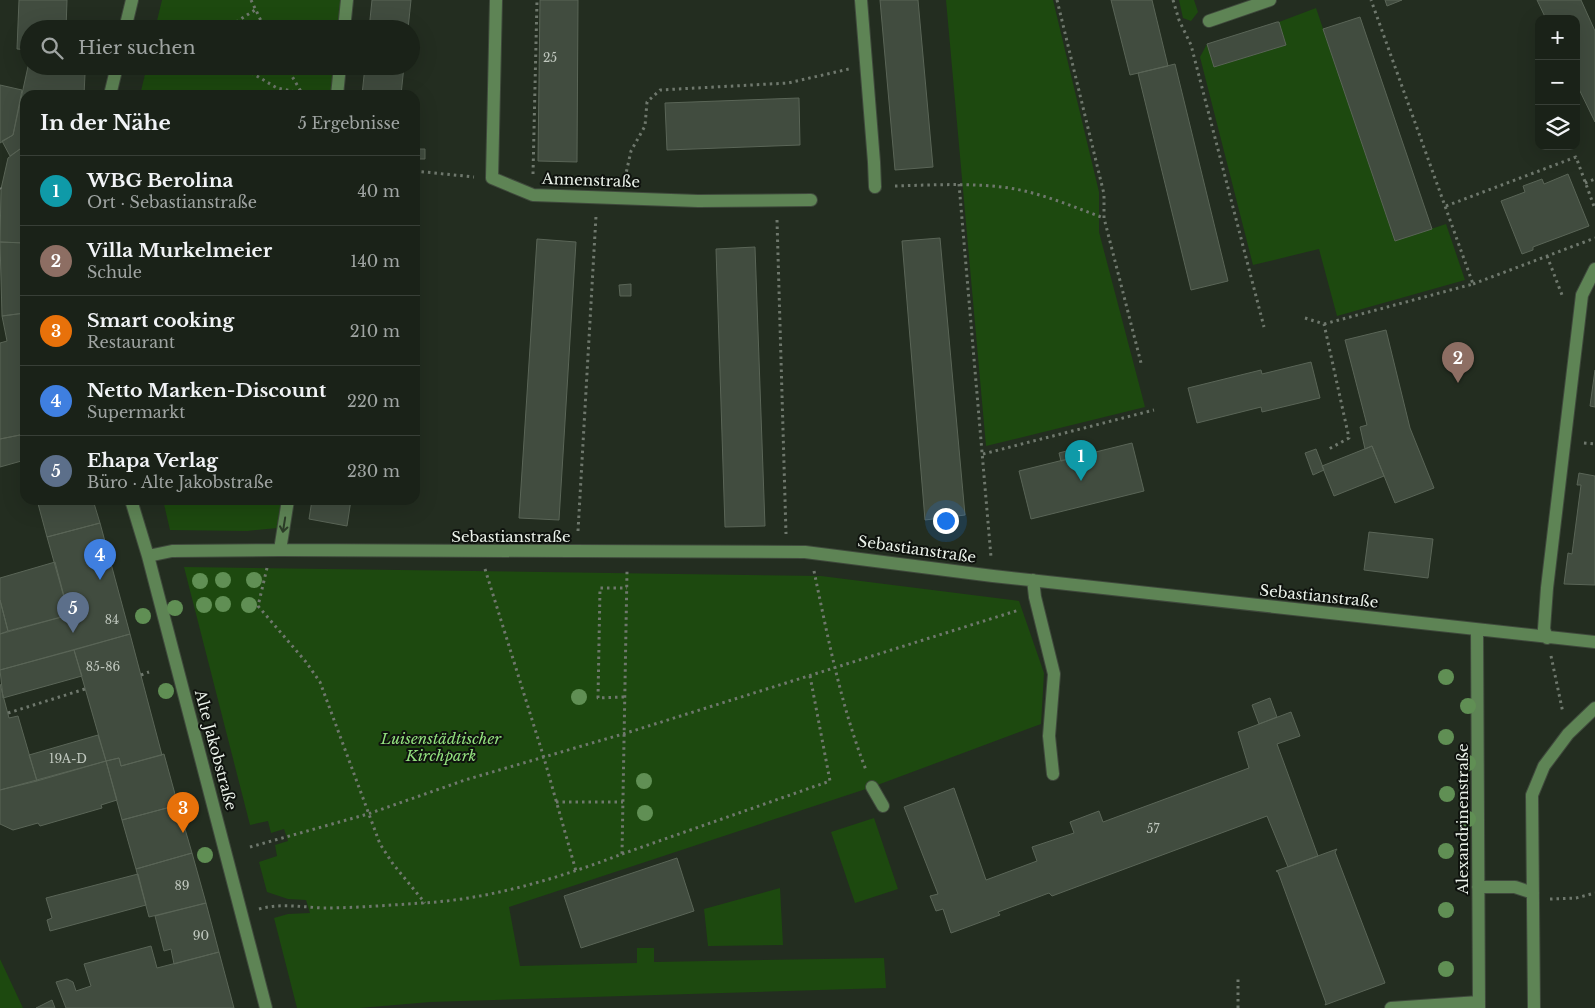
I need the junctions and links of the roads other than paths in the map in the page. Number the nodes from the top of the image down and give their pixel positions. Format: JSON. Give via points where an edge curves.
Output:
{"nodes":[{"id":1,"x":132,"y":0,"type":"edge"},
{"id":2,"x":347,"y":0,"type":"edge"},
{"id":3,"x":496,"y":0,"type":"edge"},
{"id":4,"x":860,"y":0,"type":"edge"},
{"id":5,"x":1270,"y":0,"type":"edge"},
{"id":6,"x":127,"y":20,"type":"edge"},
{"id":7,"x":345,"y":20,"type":"edge"},
{"id":8,"x":1209,"y":21,"type":"dead end"},
{"id":9,"x":115,"y":75,"type":"edge"},
{"id":10,"x":339,"y":75,"type":"edge"},
{"id":11,"x":111,"y":90,"type":"edge"},
{"id":12,"x":338,"y":90,"type":"edge"},
{"id":13,"x":874,"y":187,"type":"road end"},
{"id":14,"x":811,"y":200,"type":"dead end"},
{"id":15,"x":1595,"y":269,"type":"edge"},
{"id":16,"x":133,"y":505,"type":"edge"},
{"id":17,"x":287,"y":505,"type":"edge"},
{"id":18,"x":275,"y":550,"type":"junction"},
{"id":19,"x":148,"y":556,"type":"junction"},
{"id":20,"x":1032,"y":580,"type":"junction"},
{"id":21,"x":1477,"y":630,"type":"junction"},
{"id":22,"x":1547,"y":638,"type":"junction"},
{"id":23,"x":1595,"y":642,"type":"edge"},
{"id":24,"x":1595,"y":708,"type":"edge"},
{"id":25,"x":1054,"y":774,"type":"dead end"},
{"id":26,"x":872,"y":787,"type":"road end"},
{"id":27,"x":883,"y":806,"type":"dead end"},
{"id":28,"x":1478,"y":887,"type":"junction"},
{"id":29,"x":1533,"y":893,"type":"junction"},
{"id":30,"x":1479,"y":1005,"type":"edge"},
{"id":31,"x":266,"y":1008,"type":"edge"},
{"id":32,"x":1391,"y":1008,"type":"edge"},
{"id":33,"x":1534,"y":1008,"type":"edge"}],
"edges":[{"from":1,"to":6,"type":"street"},
{"from":2,"to":7,"type":"street"},
{"from":3,"to":14,"type":"street","name":"Annenstraße","via":[[492,178],[533,195],[698,201]]},
{"from":4,"to":13,"type":"street"},
{"from":5,"to":8,"type":"street"},
{"from":9,"to":11,"type":"street"},
{"from":10,"to":12,"type":"street"},
{"from":15,"to":22,"type":"street","via":[[1582,295],[1547,588],[1544,629]]},
{"from":16,"to":19,"type":"street","name":"Alte Jakobstraße"},
{"from":17,"to":18,"type":"street","one_way":true},
{"from":18,"to":19,"type":"street","name":"Sebastianstraße","via":[[172,551]]},
{"from":18,"to":20,"type":"street","name":"Sebastianstraße","via":[[786,552]]},
{"from":19,"to":31,"type":"street","name":"Alte Jakobstraße"},
{"from":20,"to":21,"type":"street","name":"Sebastianstraße"},
{"from":20,"to":25,"type":"street","via":[[1054,674],[1049,736]]},
{"from":21,"to":22,"type":"street","name":"Sebastianstraße"},
{"from":21,"to":28,"type":"street","name":"Alexandrinenstraße"},
{"from":22,"to":23,"type":"street","name":"Sebastianstraße"},
{"from":24,"to":29,"type":"street","via":[[1568,734],[1544,766],[1532,795]]},
{"from":26,"to":27,"type":"street"},
{"from":28,"to":29,"type":"street","via":[[1515,887]]},
{"from":28,"to":30,"type":"street","name":"Alexandrinenstraße"},
{"from":29,"to":33,"type":"street"},
{"from":30,"to":32,"type":"street"}]}
